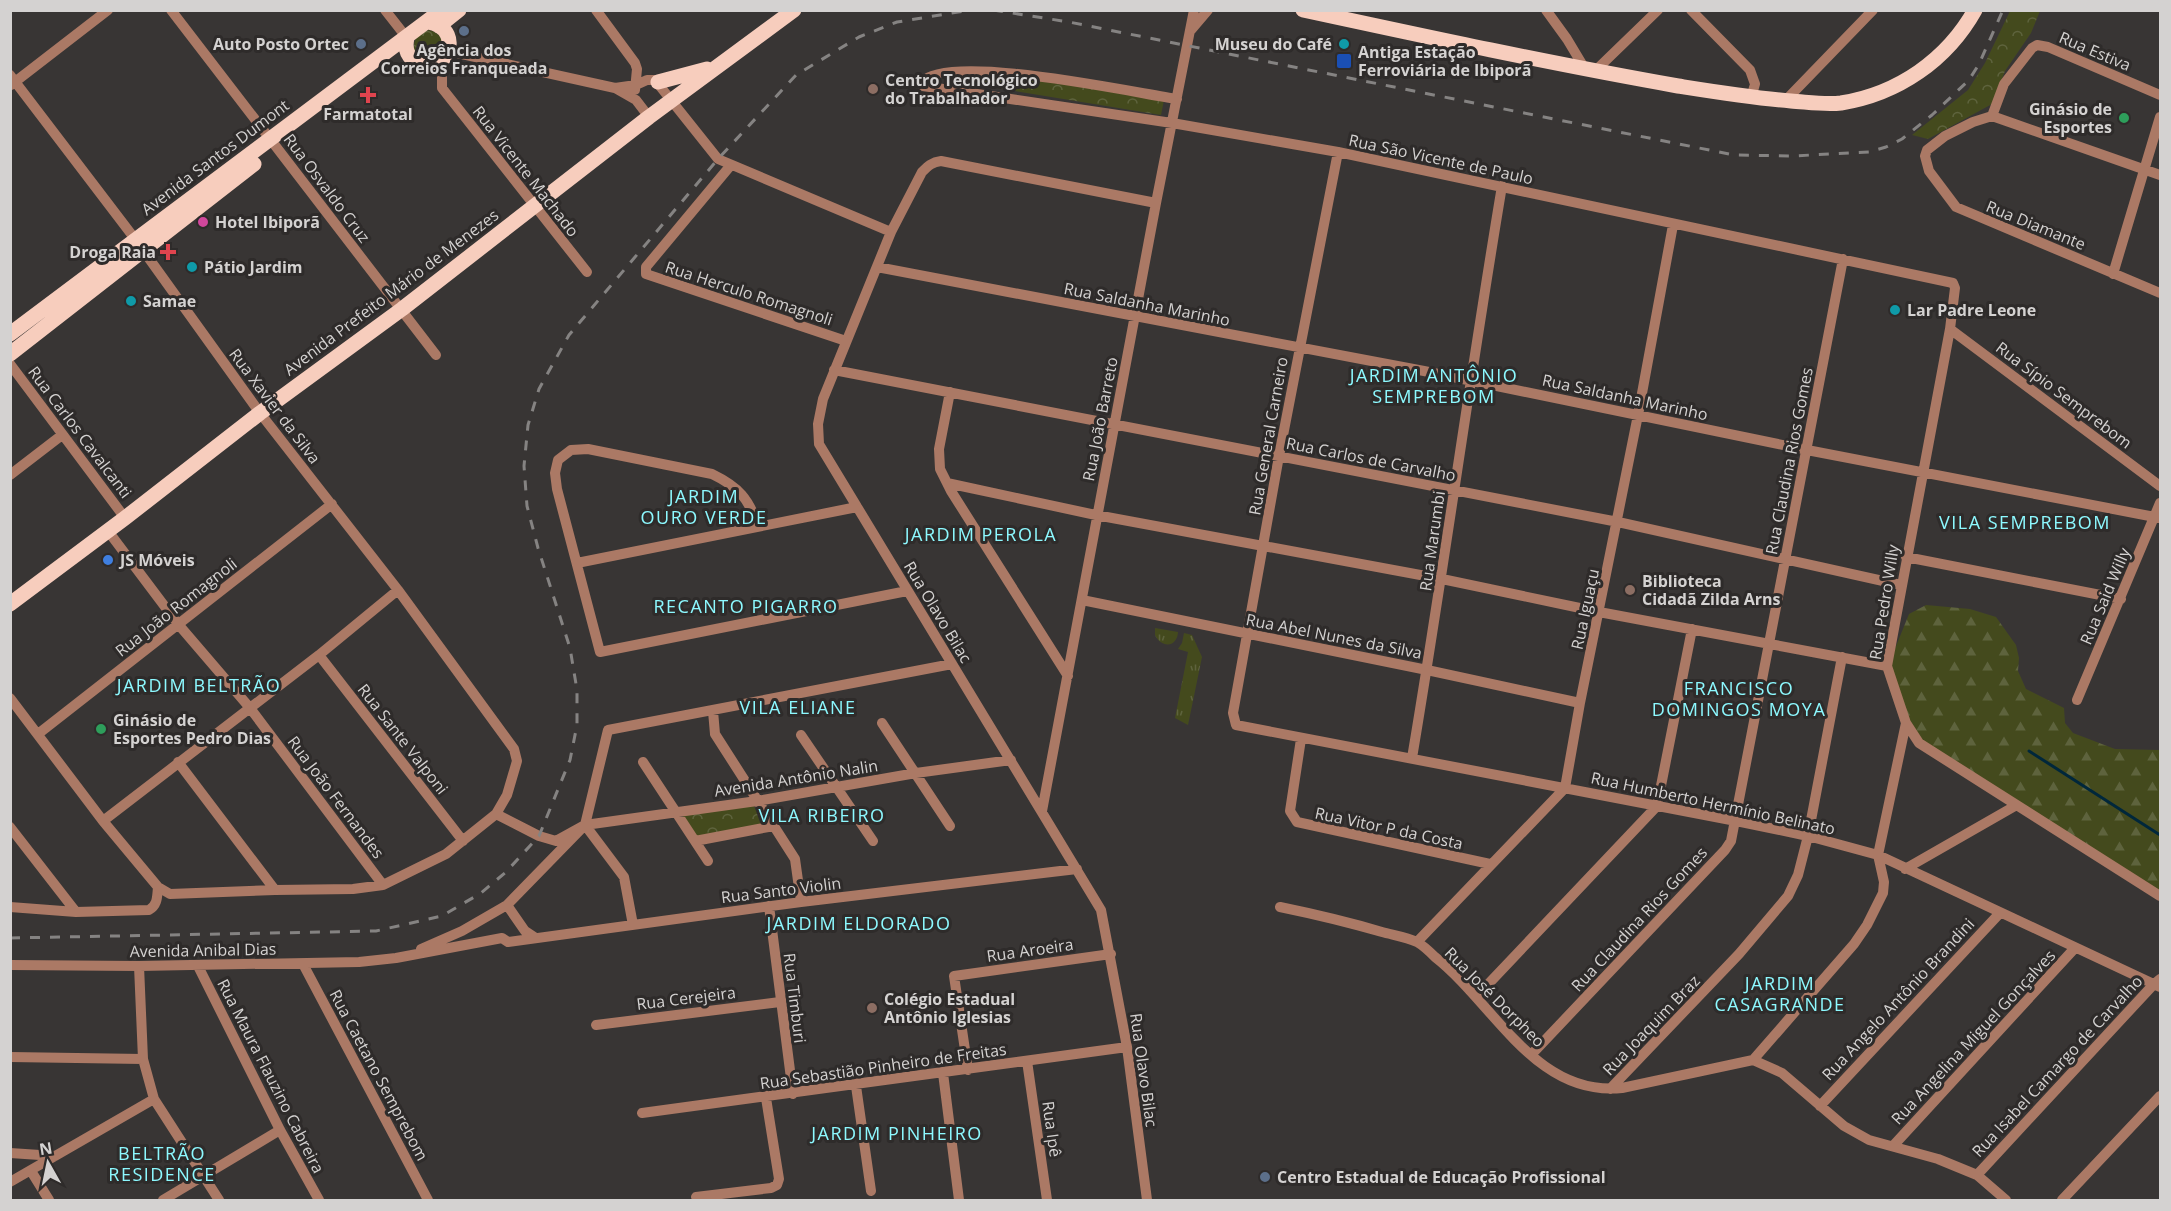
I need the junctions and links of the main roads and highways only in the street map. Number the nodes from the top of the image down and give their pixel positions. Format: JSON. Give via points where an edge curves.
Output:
{"nodes":[{"id":1,"x":459,"y":10,"type":"edge"},
{"id":2,"x":794,"y":10,"type":"edge"},
{"id":3,"x":1303,"y":10,"type":"edge"},
{"id":4,"x":1975,"y":10,"type":"edge"},
{"id":5,"x":436,"y":19,"type":"edge"},
{"id":6,"x":406,"y":43,"type":"junction"},
{"id":7,"x":716,"y":67,"type":"junction"},
{"id":8,"x":658,"y":82,"type":"road end"},
{"id":9,"x":67,"y":301,"type":"junction"},
{"id":10,"x":10,"y":334,"type":"edge"},
{"id":11,"x":10,"y":354,"type":"edge"},
{"id":12,"x":10,"y":604,"type":"edge"}],
"edges":[{"from":1,"to":5,"type":"main road","name":"Avenida Santos Dumont"},
{"from":2,"to":7,"type":"main road","name":"Avenida Prefeito Mário de Menezes"},
{"from":3,"to":4,"type":"main road","via":[[1590,70],[1751,98],[1840,103],[1901,84],[1929,65],[1951,45]]},
{"from":5,"to":6,"type":"main road","name":"Avenida Santos Dumont"},
{"from":5,"to":6,"type":"main road","via":[[448,37],[445,56],[431,66],[418,64],[408,55]]},
{"from":6,"to":9,"type":"main road","name":"Avenida Santos Dumont"},
{"from":7,"to":8,"type":"main road"},
{"from":7,"to":12,"type":"main road","name":"Avenida Prefeito Mário de Menezes"},
{"from":9,"to":10,"type":"main road","name":"Avenida Santos Dumont"},
{"from":9,"to":11,"type":"main road","name":"Avenida Santos Dumont"}]}
